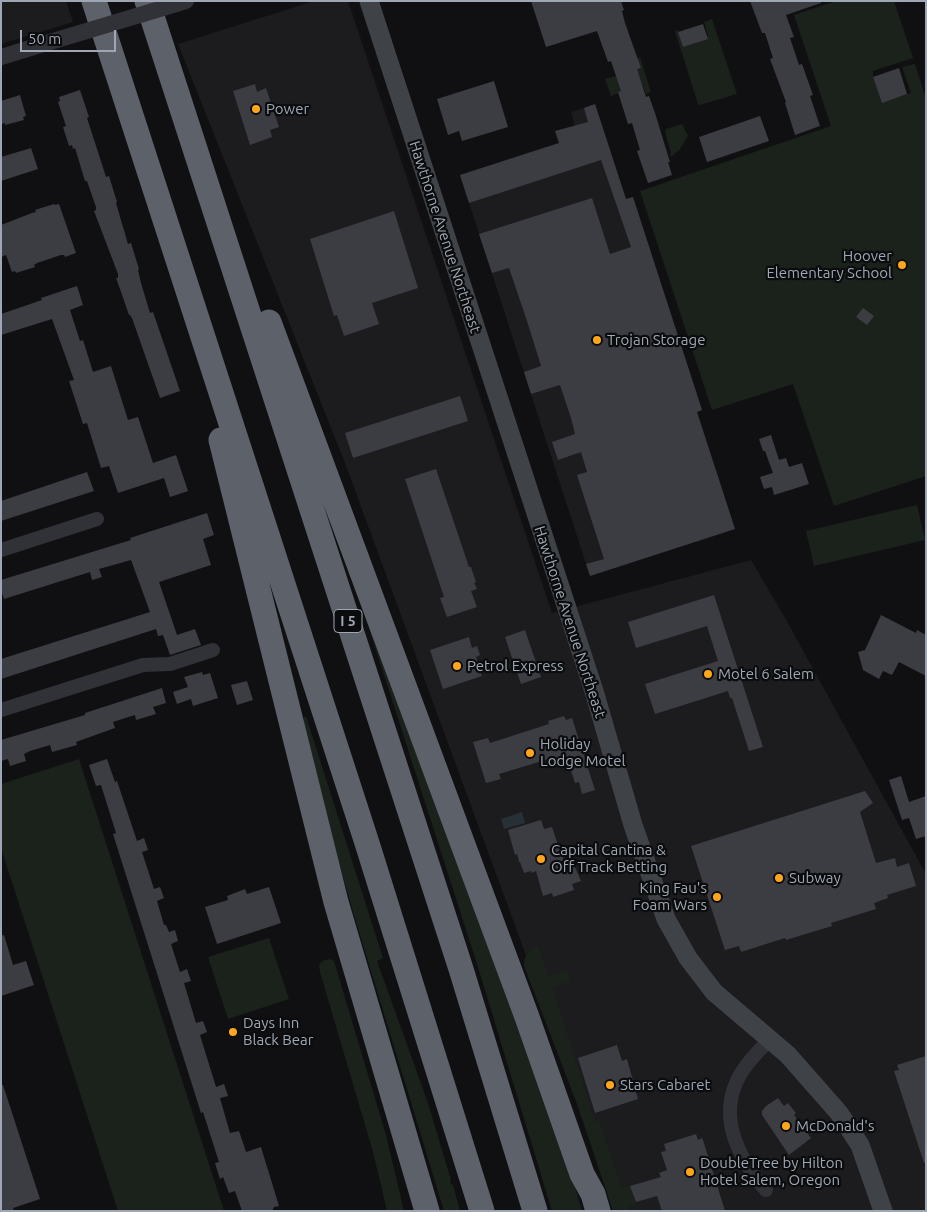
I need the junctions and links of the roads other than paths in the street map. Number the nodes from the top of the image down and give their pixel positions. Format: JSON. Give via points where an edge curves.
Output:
{"nodes":[{"id":1,"x":94,"y":1,"type":"edge"},
{"id":2,"x":147,"y":1,"type":"edge"},
{"id":3,"x":186,"y":1,"type":"edge"},
{"id":4,"x":369,"y":1,"type":"edge"},
{"id":5,"x":1,"y":57,"type":"edge"},
{"id":6,"x":166,"y":62,"type":"junction"},
{"id":7,"x":206,"y":349,"type":"junction"},
{"id":8,"x":97,"y":519,"type":"dead end"},
{"id":9,"x":1,"y":550,"type":"edge"},
{"id":10,"x":213,"y":650,"type":"dead end"},
{"id":11,"x":1,"y":710,"type":"edge"},
{"id":12,"x":769,"y":1040,"type":"junction"},
{"id":13,"x":582,"y":1174,"type":"junction"},
{"id":14,"x":766,"y":1190,"type":"dead end"},
{"id":15,"x":427,"y":1211,"type":"edge"},
{"id":16,"x":482,"y":1211,"type":"edge"},
{"id":17,"x":536,"y":1211,"type":"edge"},
{"id":18,"x":589,"y":1211,"type":"edge"},
{"id":19,"x":598,"y":1211,"type":"edge"},
{"id":20,"x":883,"y":1211,"type":"edge"}],
"edges":[{"from":1,"to":7,"type":"highway"},
{"from":2,"to":6,"type":"highway","number":"I 5"},
{"from":3,"to":5,"type":"street","bridge":true},
{"from":4,"to":12,"type":"main road","name":"Hawthorne Avenue Northeast","via":[[594,691],[659,901],[688,958],[714,992]]},
{"from":6,"to":13,"type":"highway","number":"I 5","via":[[219,183]]},
{"from":6,"to":17,"type":"highway","number":"I 5","via":[[461,969]]},
{"from":7,"to":15,"type":"highway","via":[[224,454],[315,821]]},
{"from":7,"to":16,"type":"highway","via":[[370,852]]},
{"from":8,"to":9,"type":"street"},
{"from":10,"to":11,"type":"street","via":[[170,664],[143,665]]},
{"from":12,"to":14,"type":"street","via":[[753,1057],[736,1084],[730,1107],[740,1153]]},
{"from":12,"to":20,"type":"main road","name":"Hawthorne Avenue Northeast","via":[[819,1088],[853,1132],[866,1158]]},
{"from":13,"to":18,"type":"highway","number":"I 5"},
{"from":13,"to":19,"type":"highway","number":"I 5"}]}
